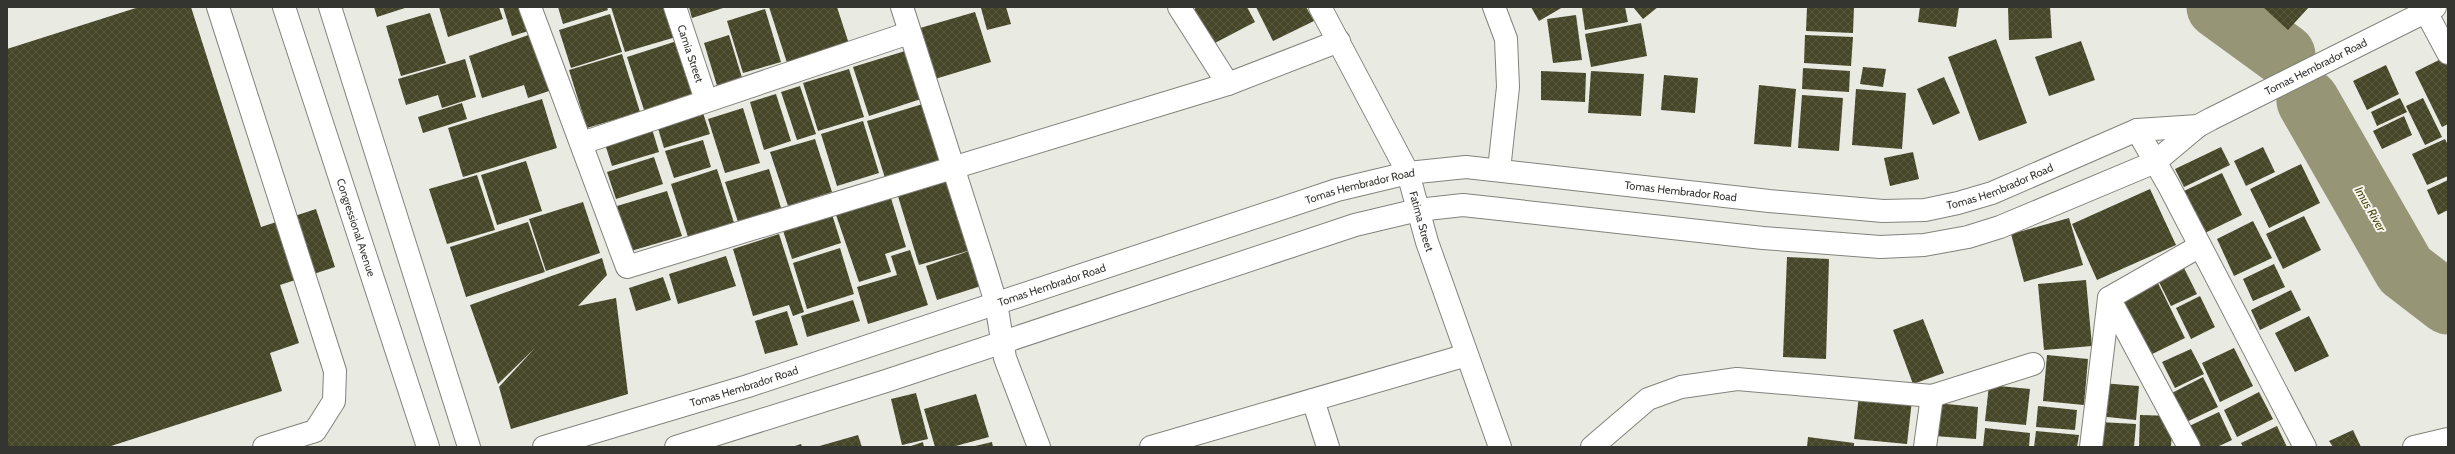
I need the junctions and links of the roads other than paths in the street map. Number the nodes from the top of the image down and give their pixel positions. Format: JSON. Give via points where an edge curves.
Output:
{"nodes":[{"id":1,"x":218,"y":7,"type":"edge"},
{"id":2,"x":284,"y":7,"type":"edge"},
{"id":3,"x":330,"y":7,"type":"edge"},
{"id":4,"x":530,"y":7,"type":"edge"},
{"id":5,"x":675,"y":7,"type":"edge"},
{"id":6,"x":902,"y":7,"type":"edge"},
{"id":7,"x":1180,"y":7,"type":"edge"},
{"id":8,"x":1320,"y":7,"type":"edge"},
{"id":9,"x":1494,"y":7,"type":"edge"},
{"id":10,"x":2430,"y":9,"type":"edge"},
{"id":11,"x":2403,"y":14,"type":"edge"},
{"id":12,"x":908,"y":33,"type":"junction"},
{"id":13,"x":1339,"y":41,"type":"junction"},
{"id":14,"x":2448,"y":53,"type":"edge"},
{"id":15,"x":1228,"y":84,"type":"junction"},
{"id":16,"x":706,"y":100,"type":"junction"},
{"id":17,"x":2204,"y":123,"type":"junction"},
{"id":18,"x":2137,"y":130,"type":"junction"},
{"id":19,"x":582,"y":143,"type":"junction"},
{"id":20,"x":2155,"y":162,"type":"junction"},
{"id":21,"x":953,"y":168,"type":"junction"},
{"id":22,"x":1499,"y":170,"type":"junction"},
{"id":23,"x":1408,"y":173,"type":"junction"},
{"id":24,"x":1418,"y":210,"type":"junction"},
{"id":25,"x":2200,"y":246,"type":"junction"},
{"id":26,"x":2109,"y":298,"type":"junction"},
{"id":27,"x":996,"y":304,"type":"junction"},
{"id":28,"x":1003,"y":342,"type":"junction"},
{"id":29,"x":1467,"y":355,"type":"junction"},
{"id":30,"x":2033,"y":364,"type":"dead end"},
{"id":31,"x":1932,"y":396,"type":"junction"},
{"id":32,"x":1313,"y":400,"type":"junction"},
{"id":33,"x":2448,"y":438,"type":"edge"},
{"id":34,"x":1174,"y":444,"type":"edge"},
{"id":35,"x":264,"y":447,"type":"edge"},
{"id":36,"x":428,"y":447,"type":"edge"},
{"id":37,"x":469,"y":447,"type":"edge"},
{"id":38,"x":544,"y":447,"type":"edge"},
{"id":39,"x":676,"y":447,"type":"edge"},
{"id":40,"x":1039,"y":447,"type":"edge"},
{"id":41,"x":1151,"y":447,"type":"edge"},
{"id":42,"x":1328,"y":447,"type":"edge"},
{"id":43,"x":1500,"y":447,"type":"edge"},
{"id":44,"x":1592,"y":447,"type":"edge"},
{"id":45,"x":1926,"y":447,"type":"edge"},
{"id":46,"x":2091,"y":447,"type":"edge"},
{"id":47,"x":2189,"y":447,"type":"edge"},
{"id":48,"x":2305,"y":447,"type":"edge"},
{"id":49,"x":2414,"y":447,"type":"edge"}],
"edges":[{"from":1,"to":35,"type":"street","via":[[334,371],[334,401],[315,431]]},
{"from":2,"to":36,"type":"street","name":"Congressional Avenue"},
{"from":3,"to":37,"type":"street"},
{"from":4,"to":19,"type":"street"},
{"from":5,"to":16,"type":"street","name":"Camia Street"},
{"from":6,"to":12,"type":"street"},
{"from":7,"to":15,"type":"street"},
{"from":8,"to":13,"type":"street","name":"Fatima Street"},
{"from":9,"to":22,"type":"street","via":[[1506,39],[1508,87]]},
{"from":10,"to":11,"type":"street","name":"Tomas Hembrador Road"},
{"from":10,"to":14,"type":"street"},
{"from":11,"to":17,"type":"street","name":"Tomas Hembrador Road","via":[[2379,35]]},
{"from":12,"to":16,"type":"street"},
{"from":12,"to":21,"type":"street"},
{"from":13,"to":15,"type":"street"},
{"from":13,"to":23,"type":"street","name":"Fatima Street"},
{"from":15,"to":21,"type":"street"},
{"from":16,"to":19,"type":"street"},
{"from":17,"to":18,"type":"street","name":"Tomas Hembrador Road"},
{"from":17,"to":20,"type":"street","name":"Tomas Hembrador Road"},
{"from":18,"to":20,"type":"street"},
{"from":18,"to":22,"type":"street","name":"Tomas Hembrador Road","via":[[1992,193],[1924,210],[1883,211],[1769,201]]},
{"from":19,"to":21,"type":"street","via":[[627,267]]},
{"from":20,"to":24,"type":"street","name":"Tomas Hembrador Road","via":[[2000,227],[1968,237],[1924,245],[1880,247],[1763,238],[1463,205]]},
{"from":20,"to":25,"type":"street"},
{"from":21,"to":27,"type":"street"},
{"from":22,"to":23,"type":"street","name":"Tomas Hembrador Road","via":[[1466,167]]},
{"from":23,"to":24,"type":"street","name":"Fatima Street"},
{"from":23,"to":27,"type":"street","name":"Tomas Hembrador Road","via":[[1337,190]]},
{"from":24,"to":28,"type":"street","name":"Tomas Hembrador Road","via":[[1355,225]]},
{"from":24,"to":29,"type":"street","name":"Fatima Street"},
{"from":25,"to":26,"type":"street"},
{"from":25,"to":48,"type":"street"},
{"from":26,"to":46,"type":"street"},
{"from":26,"to":47,"type":"street"},
{"from":27,"to":28,"type":"street"},
{"from":27,"to":38,"type":"street","name":"Tomas Hembrador Road","via":[[748,386]]},
{"from":28,"to":39,"type":"street","name":"Tomas Hembrador Road"},
{"from":28,"to":40,"type":"street","via":[[1005,358]]},
{"from":29,"to":32,"type":"street"},
{"from":29,"to":43,"type":"street","name":"Fatima Street"},
{"from":30,"to":31,"type":"street"},
{"from":31,"to":44,"type":"street","via":[[1737,379],[1681,387],[1648,399]]},
{"from":31,"to":45,"type":"street"},
{"from":32,"to":34,"type":"street"},
{"from":32,"to":42,"type":"street"},
{"from":33,"to":49,"type":"street"},
{"from":34,"to":41,"type":"street"}]}
